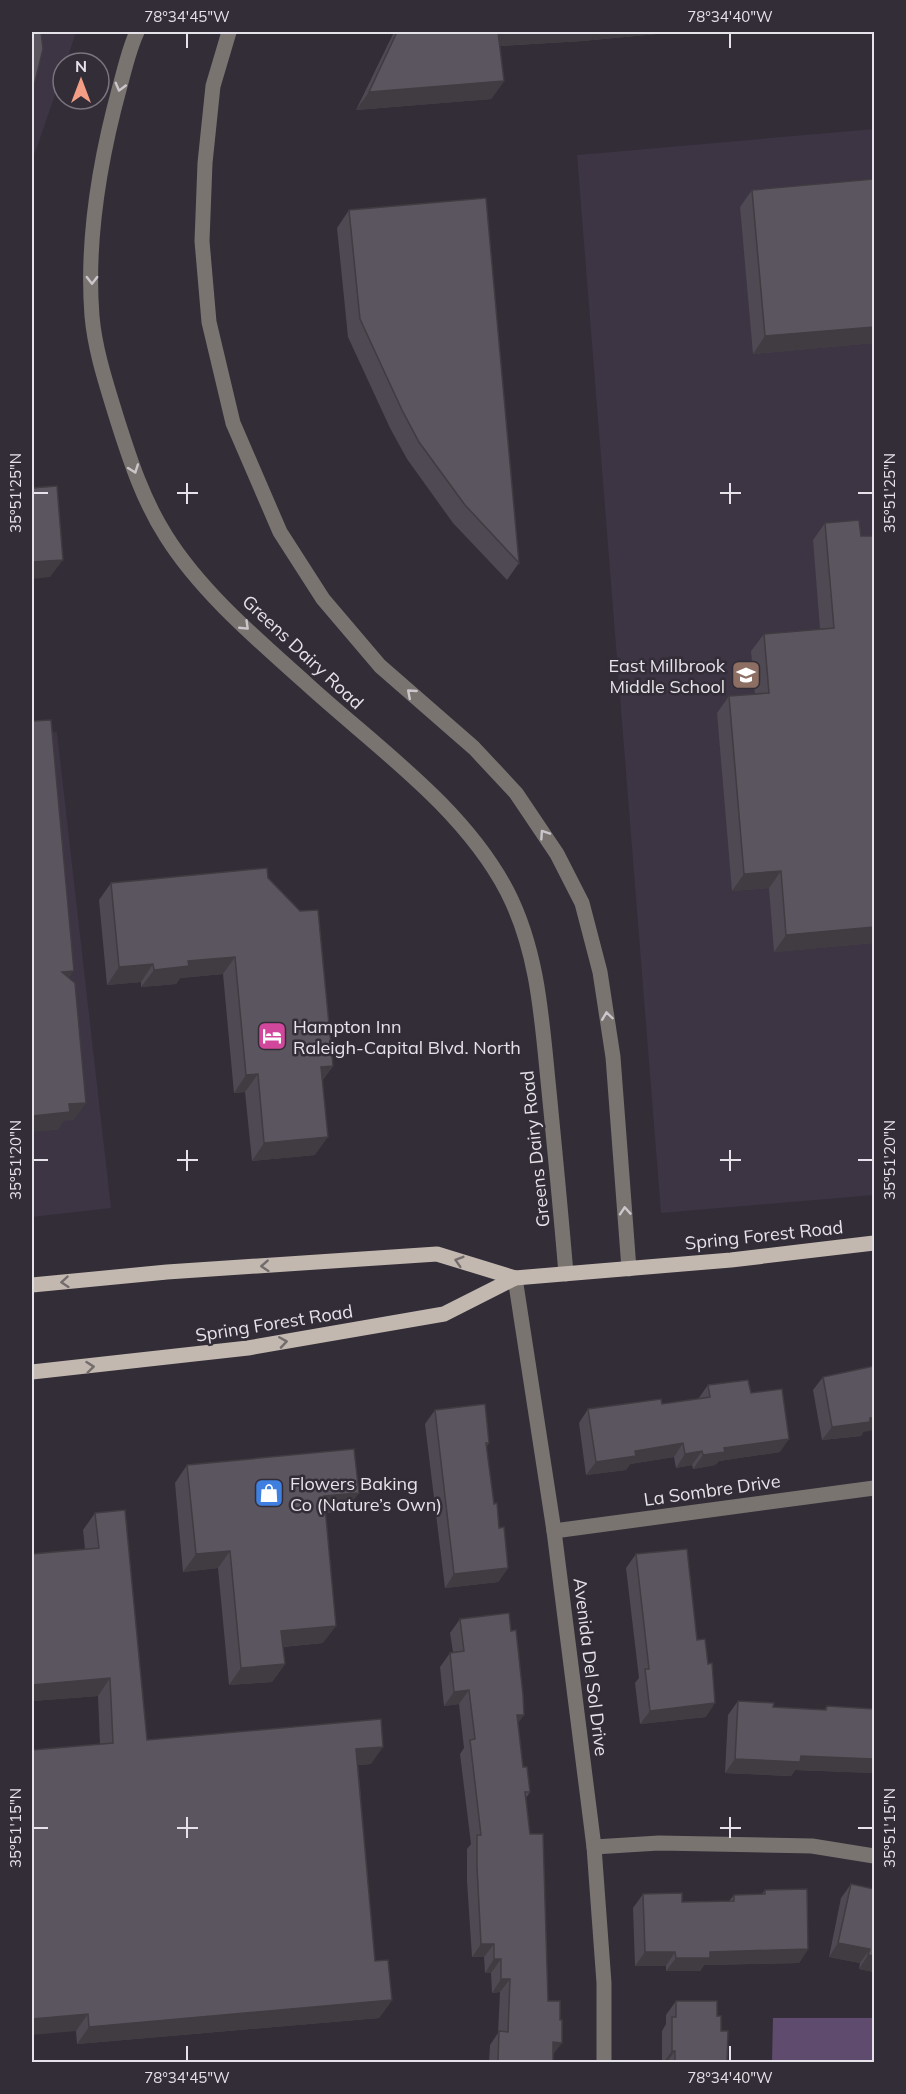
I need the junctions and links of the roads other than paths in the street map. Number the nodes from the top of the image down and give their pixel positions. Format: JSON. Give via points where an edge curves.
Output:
{"nodes":[{"id":1,"x":136,"y":32,"type":"edge"},
{"id":2,"x":229,"y":32,"type":"edge"},
{"id":3,"x":874,"y":1243,"type":"edge"},
{"id":4,"x":629,"y":1269,"type":"junction"},
{"id":5,"x":566,"y":1274,"type":"junction"},
{"id":6,"x":515,"y":1278,"type":"junction"},
{"id":7,"x":32,"y":1285,"type":"edge"},
{"id":8,"x":32,"y":1372,"type":"edge"},
{"id":9,"x":874,"y":1488,"type":"edge"},
{"id":10,"x":554,"y":1531,"type":"junction"},
{"id":11,"x":594,"y":1847,"type":"junction"},
{"id":12,"x":874,"y":1856,"type":"edge"},
{"id":13,"x":604,"y":2062,"type":"edge"}],
"edges":[{"from":1,"to":5,"type":"street","name":"Greens Dairy Road","one_way":true,"via":[[108,135],[96,203],[92,272],[92,317],[101,367],[131,462],[166,537],[191,571],[244,626],[431,793],[487,857],[508,894],[528,945],[539,995]]},
{"from":4,"to":2,"type":"street","one_way":true,"via":[[613,1057],[600,972],[582,903],[557,854],[516,793],[474,748],[380,666],[324,599],[280,532],[233,423],[209,322],[202,241],[213,86]]},
{"from":3,"to":4,"type":"main road","name":"Spring Forest Road"},
{"from":4,"to":5,"type":"main road","name":"Spring Forest Road"},
{"from":5,"to":6,"type":"main road","name":"Spring Forest Road"},
{"from":6,"to":7,"type":"main road","name":"Spring Forest Road","one_way":true,"via":[[437,1254]]},
{"from":8,"to":6,"type":"main road","name":"Spring Forest Road","one_way":true,"via":[[248,1348],[444,1314]]},
{"from":6,"to":10,"type":"street","name":"Avenida Del Sol Drive"},
{"from":9,"to":10,"type":"street","name":"La Sombre Drive"},
{"from":10,"to":11,"type":"street","name":"Avenida Del Sol Drive"},
{"from":11,"to":12,"type":"street","via":[[659,1843],[812,1846]]},
{"from":11,"to":13,"type":"street","name":"Avenida Del Sol Drive","via":[[604,1983]]}]}
